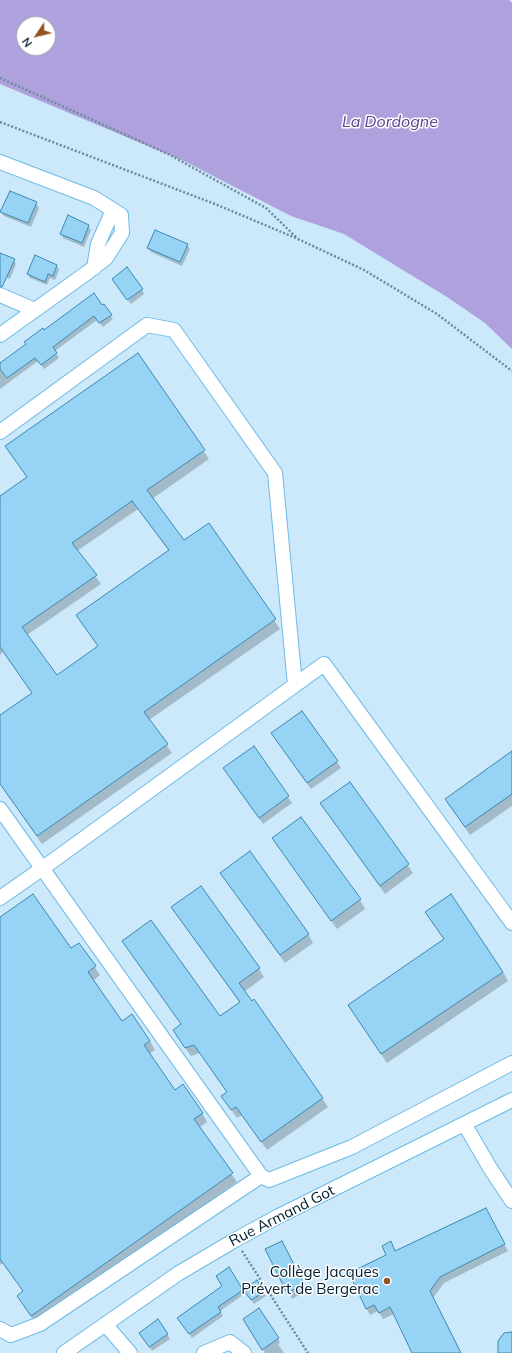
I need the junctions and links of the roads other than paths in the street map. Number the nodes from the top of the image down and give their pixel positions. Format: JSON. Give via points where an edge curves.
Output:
{"nodes":[{"id":1,"x":0,"y":162,"type":"edge"},
{"id":2,"x":0,"y":295,"type":"edge"},
{"id":3,"x":35,"y":310,"type":"junction"},
{"id":4,"x":0,"y":335,"type":"edge"},
{"id":5,"x":0,"y":432,"type":"edge"},
{"id":6,"x":295,"y":685,"type":"junction"},
{"id":7,"x":0,"y":809,"type":"edge"},
{"id":8,"x":43,"y":868,"type":"junction"},
{"id":9,"x":0,"y":898,"type":"edge"},
{"id":10,"x":512,"y":923,"type":"edge"},
{"id":11,"x":512,"y":1063,"type":"edge"},
{"id":12,"x":512,"y":1100,"type":"edge"},
{"id":13,"x":465,"y":1125,"type":"junction"},
{"id":14,"x":262,"y":1176,"type":"junction"},
{"id":15,"x":512,"y":1201,"type":"edge"},
{"id":16,"x":105,"y":1324,"type":"junction"},
{"id":17,"x":0,"y":1329,"type":"edge"},
{"id":18,"x":64,"y":1353,"type":"edge"},
{"id":19,"x":130,"y":1353,"type":"edge"},
{"id":20,"x":204,"y":1353,"type":"edge"},
{"id":21,"x":244,"y":1353,"type":"edge"}],
"edges":[{"from":1,"to":3,"type":"street","via":[[94,198],[117,213],[122,233],[106,258]]},
{"from":2,"to":3,"type":"street"},
{"from":3,"to":4,"type":"street"},
{"from":5,"to":6,"type":"street","via":[[147,325],[174,330],[275,473]]},
{"from":6,"to":8,"type":"street"},
{"from":6,"to":10,"type":"street","via":[[324,664]]},
{"from":7,"to":8,"type":"street"},
{"from":8,"to":9,"type":"street"},
{"from":8,"to":14,"type":"street"},
{"from":11,"to":14,"type":"street","via":[[352,1146],[269,1180]]},
{"from":12,"to":13,"type":"street","name":"Rue Armand Got"},
{"from":13,"to":15,"type":"street"},
{"from":13,"to":16,"type":"street","name":"Rue Armand Got","via":[[235,1240],[179,1273]]},
{"from":14,"to":17,"type":"street","via":[[40,1324],[11,1335]]},
{"from":16,"to":18,"type":"street","name":"Rue Armand Got"},
{"from":16,"to":19,"type":"street"},
{"from":20,"to":21,"type":"street","via":[[230,1342]]}]}
